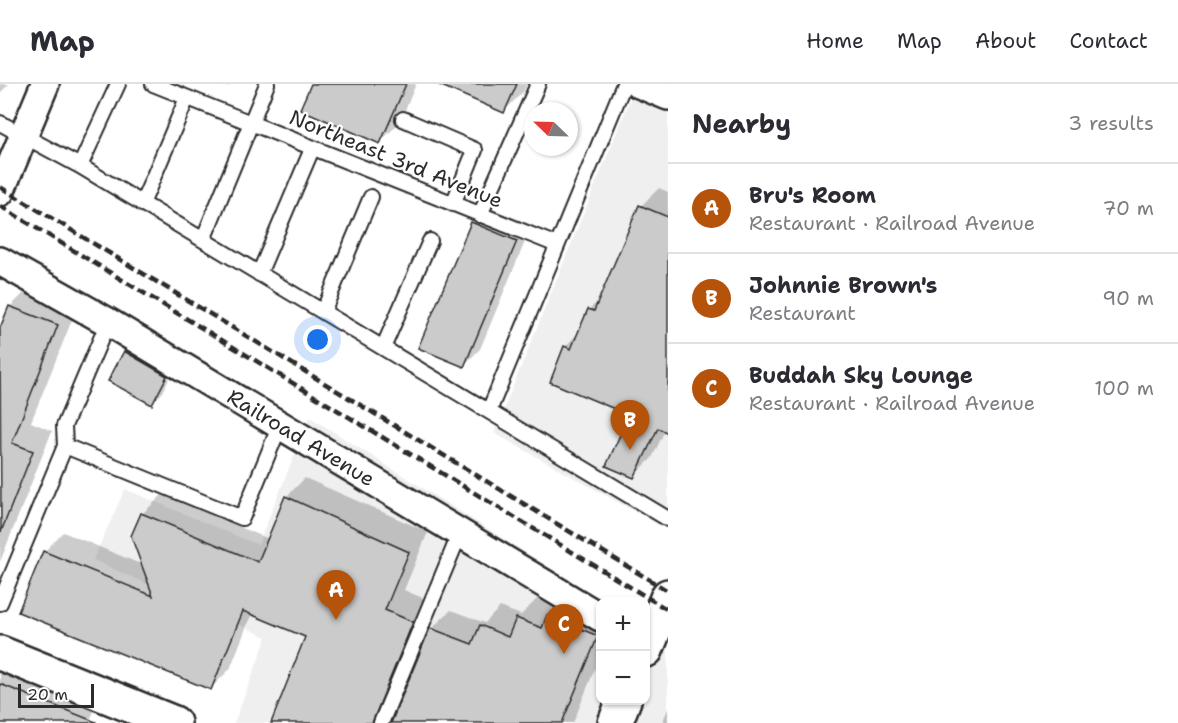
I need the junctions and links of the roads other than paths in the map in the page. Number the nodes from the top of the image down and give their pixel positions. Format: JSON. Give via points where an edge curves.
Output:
{"nodes":[{"id":1,"x":45,"y":84,"type":"edge"},
{"id":2,"x":118,"y":84,"type":"edge"},
{"id":3,"x":153,"y":84,"type":"edge"},
{"id":4,"x":267,"y":84,"type":"edge"},
{"id":5,"x":538,"y":84,"type":"edge"},
{"id":6,"x":624,"y":84,"type":"edge"},
{"id":7,"x":187,"y":98,"type":"junction"},
{"id":8,"x":403,"y":119,"type":"dead end"},
{"id":9,"x":0,"y":123,"type":"edge"},
{"id":10,"x":251,"y":124,"type":"junction"},
{"id":11,"x":23,"y":137,"type":"junction"},
{"id":12,"x":312,"y":149,"type":"junction"},
{"id":13,"x":80,"y":166,"type":"junction"},
{"id":14,"x":0,"y":192,"type":"edge"},
{"id":15,"x":371,"y":197,"type":"dead end"},
{"id":16,"x":142,"y":204,"type":"junction"},
{"id":17,"x":453,"y":204,"type":"junction"},
{"id":18,"x":480,"y":215,"type":"junction"},
{"id":19,"x":202,"y":240,"type":"junction"},
{"id":20,"x":430,"y":241,"type":"dead end"},
{"id":21,"x":557,"y":246,"type":"junction"},
{"id":22,"x":0,"y":261,"type":"edge"},
{"id":23,"x":259,"y":274,"type":"junction"},
{"id":24,"x":323,"y":312,"type":"junction"},
{"id":25,"x":108,"y":322,"type":"junction"},
{"id":26,"x":383,"y":348,"type":"junction"},
{"id":27,"x":489,"y":411,"type":"junction"},
{"id":28,"x":280,"y":425,"type":"junction"},
{"id":29,"x":65,"y":446,"type":"junction"},
{"id":30,"x":668,"y":519,"type":"edge"},
{"id":31,"x":460,"y":533,"type":"junction"},
{"id":32,"x":668,"y":596,"type":"edge"},
{"id":33,"x":0,"y":603,"type":"edge"},
{"id":34,"x":596,"y":615,"type":"edge"},
{"id":35,"x":650,"y":637,"type":"edge"},
{"id":36,"x":0,"y":653,"type":"edge"},
{"id":37,"x":622,"y":705,"type":"edge"},
{"id":38,"x":174,"y":723,"type":"edge"},
{"id":39,"x":381,"y":723,"type":"edge"},
{"id":40,"x":615,"y":723,"type":"edge"}],
"edges":[{"from":1,"to":11,"type":"street"},
{"from":2,"to":13,"type":"lane"},
{"from":3,"to":7,"type":"lane","name":"Northeast 3rd Avenue"},
{"from":4,"to":10,"type":"lane"},
{"from":5,"to":18,"type":"lane"},
{"from":6,"to":21,"type":"lane"},
{"from":7,"to":10,"type":"lane","name":"Northeast 3rd Avenue"},
{"from":7,"to":16,"type":"lane"},
{"from":8,"to":17,"type":"lane","via":[[475,150]]},
{"from":9,"to":11,"type":"lane"},
{"from":10,"to":12,"type":"lane","name":"Northeast 3rd Avenue"},
{"from":10,"to":19,"type":"lane"},
{"from":11,"to":13,"type":"lane"},
{"from":11,"to":14,"type":"street"},
{"from":12,"to":17,"type":"lane","name":"Northeast 3rd Avenue"},
{"from":12,"to":23,"type":"lane"},
{"from":13,"to":16,"type":"lane"},
{"from":15,"to":24,"type":"lane"},
{"from":16,"to":19,"type":"lane"},
{"from":17,"to":18,"type":"lane","name":"Northeast 3rd Avenue"},
{"from":18,"to":21,"type":"lane","name":"Northeast 3rd Avenue"},
{"from":19,"to":23,"type":"lane"},
{"from":20,"to":26,"type":"lane"},
{"from":21,"to":27,"type":"lane"},
{"from":22,"to":25,"type":"street","name":"Railroad Avenue"},
{"from":23,"to":24,"type":"lane"},
{"from":24,"to":26,"type":"lane"},
{"from":25,"to":28,"type":"street","name":"Railroad Avenue"},
{"from":25,"to":29,"type":"lane","via":[[64,426]]},
{"from":26,"to":27,"type":"lane"},
{"from":27,"to":30,"type":"lane"},
{"from":28,"to":29,"type":"lane","via":[[242,518]]},
{"from":28,"to":31,"type":"street","name":"Railroad Avenue"},
{"from":29,"to":33,"type":"lane"},
{"from":31,"to":34,"type":"street","name":"Railroad Avenue"},
{"from":31,"to":39,"type":"lane"},
{"from":32,"to":35,"type":"street"},
{"from":36,"to":38,"type":"street"},
{"from":37,"to":40,"type":"street"}]}
